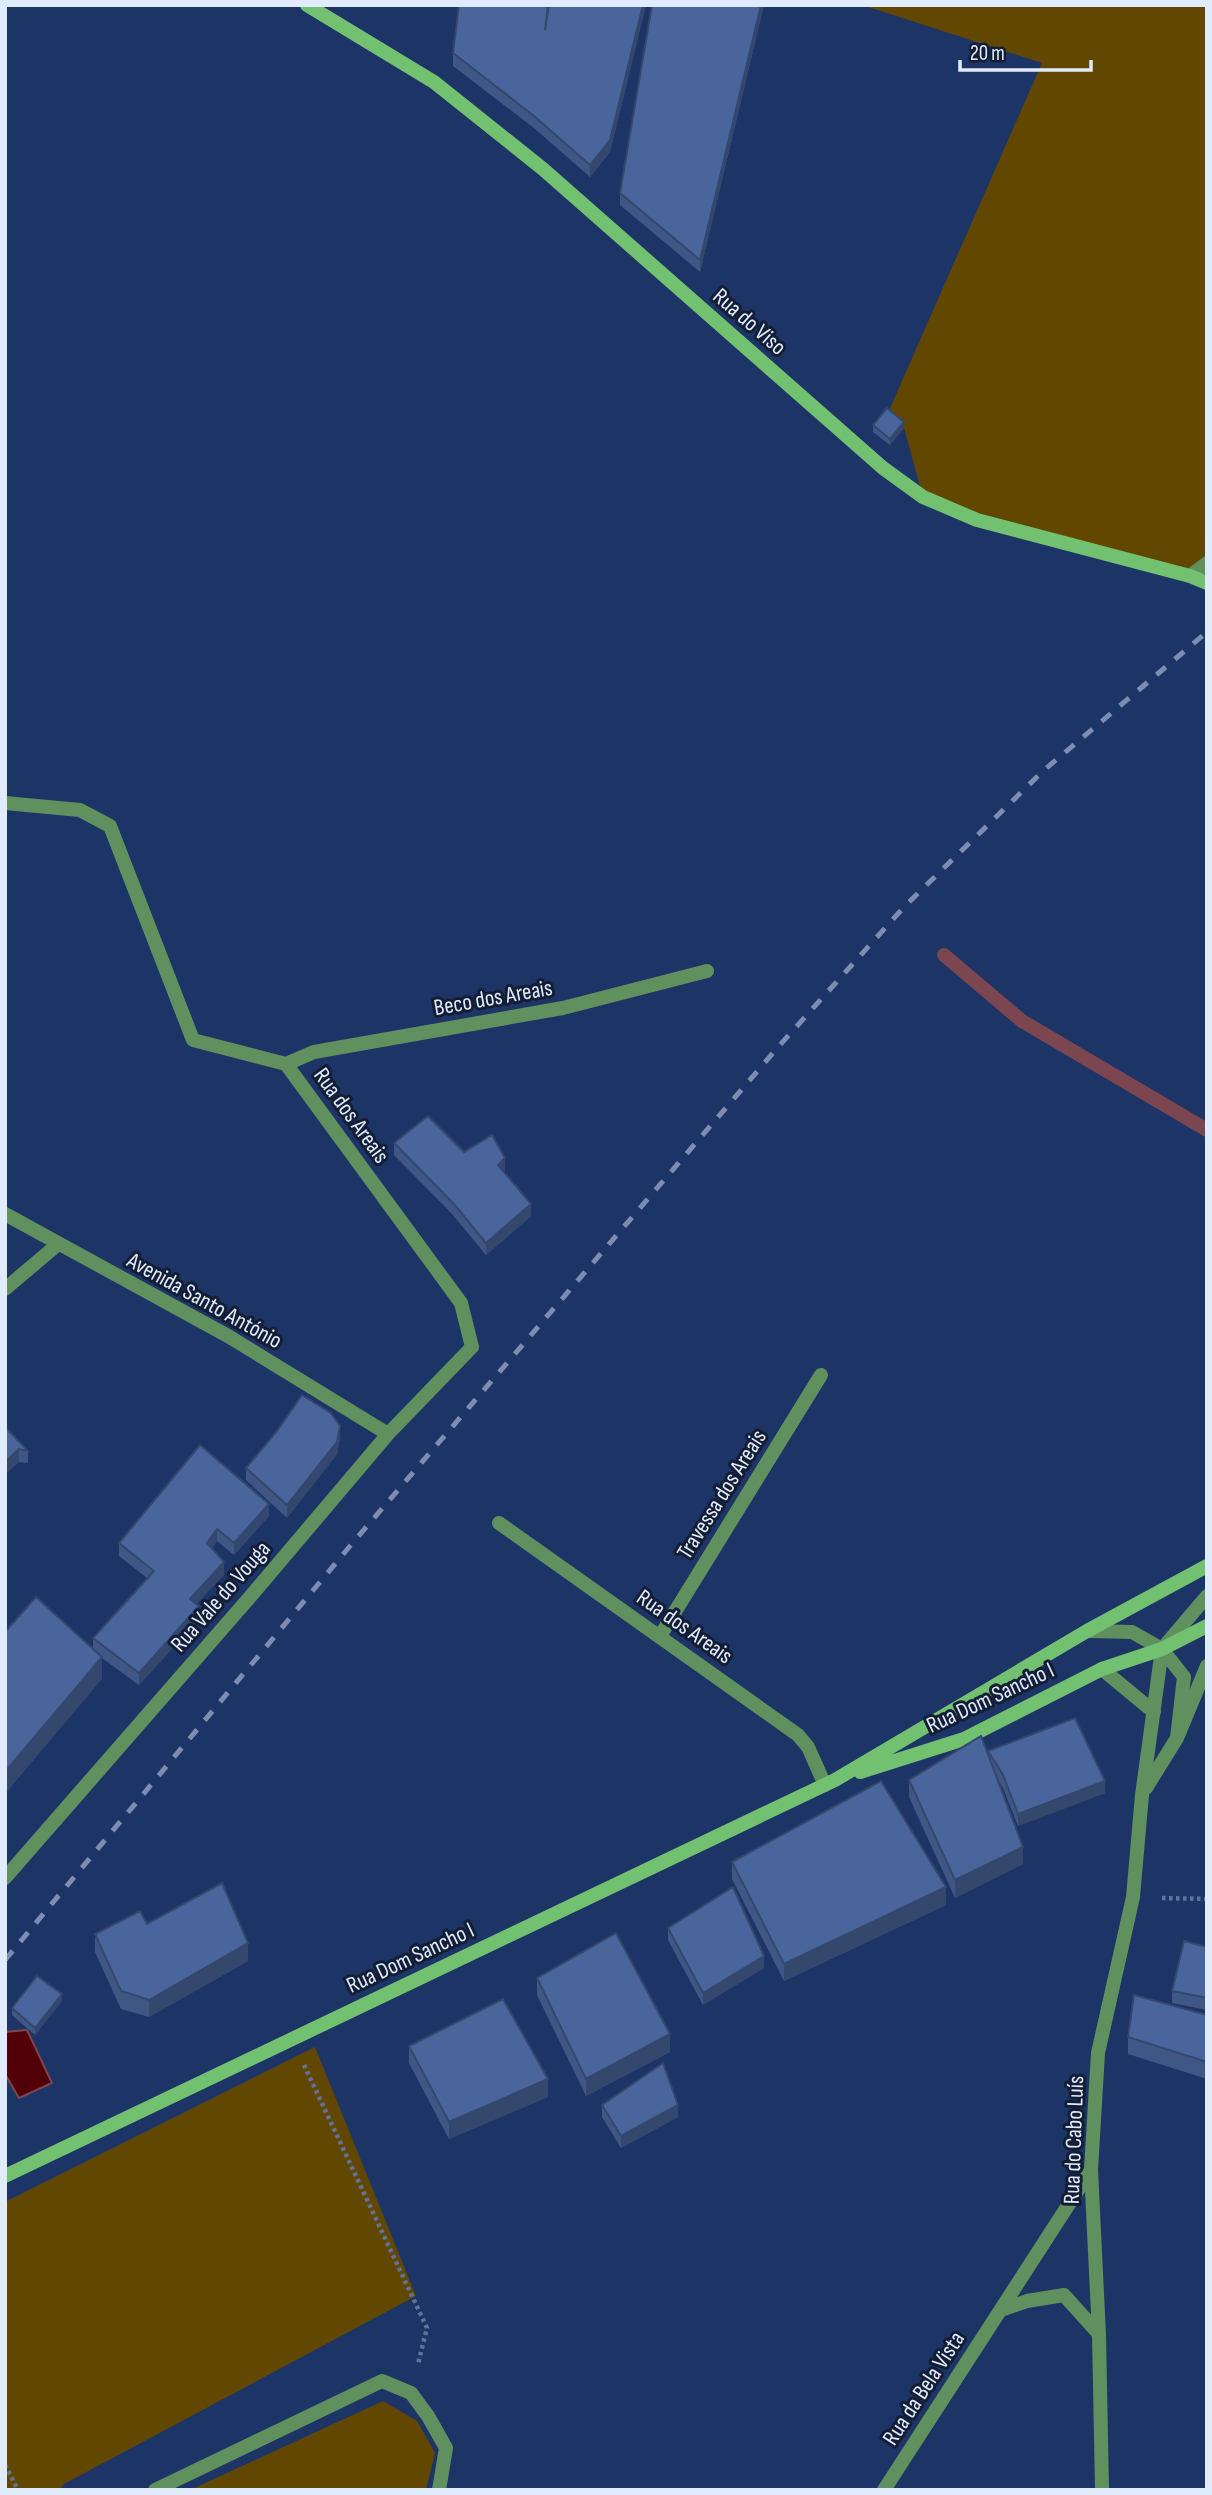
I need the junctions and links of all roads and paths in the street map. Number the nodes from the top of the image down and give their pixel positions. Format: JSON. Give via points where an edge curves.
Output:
{"nodes":[{"id":1,"x":307,"y":5,"type":"edge"},
{"id":2,"x":1207,"y":563,"type":"edge"},
{"id":3,"x":1190,"y":576,"type":"junction"},
{"id":4,"x":1207,"y":583,"type":"edge"},
{"id":5,"x":5,"y":803,"type":"edge"},
{"id":6,"x":707,"y":971,"type":"dead end"},
{"id":7,"x":286,"y":1064,"type":"junction"},
{"id":8,"x":5,"y":1214,"type":"edge"},
{"id":9,"x":57,"y":1245,"type":"junction"},
{"id":10,"x":5,"y":1289,"type":"edge"},
{"id":11,"x":472,"y":1347,"type":"joint"},
{"id":12,"x":821,"y":1375,"type":"dead end"},
{"id":13,"x":387,"y":1434,"type":"junction"},
{"id":14,"x":499,"y":1522,"type":"dead end"},
{"id":15,"x":1204,"y":1565,"type":"edge"},
{"id":16,"x":1207,"y":1595,"type":"edge"},
{"id":17,"x":1207,"y":1626,"type":"edge"},
{"id":18,"x":1087,"y":1631,"type":"junction"},
{"id":19,"x":660,"y":1636,"type":"junction"},
{"id":20,"x":1162,"y":1649,"type":"junction"},
{"id":21,"x":1207,"y":1666,"type":"edge"},
{"id":22,"x":1102,"y":1669,"type":"junction"},
{"id":23,"x":1154,"y":1712,"type":"junction"},
{"id":24,"x":1177,"y":1738,"type":"junction"},
{"id":25,"x":830,"y":1782,"type":"junction"},
{"id":26,"x":1142,"y":1796,"type":"junction"},
{"id":27,"x":5,"y":1878,"type":"edge"},
{"id":28,"x":1133,"y":1898,"type":"junction"},
{"id":29,"x":1207,"y":1899,"type":"edge"},
{"id":30,"x":292,"y":2039,"type":"junction"},
{"id":31,"x":1091,"y":2171,"type":"junction"},
{"id":32,"x":5,"y":2176,"type":"edge"},
{"id":33,"x":1001,"y":2310,"type":"junction"},
{"id":34,"x":1099,"y":2334,"type":"junction"},
{"id":35,"x":411,"y":2393,"type":"junction"},
{"id":36,"x":5,"y":2465,"type":"edge"},
{"id":37,"x":18,"y":2490,"type":"edge"},
{"id":38,"x":155,"y":2490,"type":"edge"},
{"id":39,"x":439,"y":2490,"type":"edge"},
{"id":40,"x":884,"y":2490,"type":"edge"},
{"id":41,"x":1102,"y":2490,"type":"edge"}],
"edges":[{"from":1,"to":3,"type":"main road","name":"Rua do Viso","via":[[434,82],[543,169],[883,468],[923,497],[977,520]]},
{"from":2,"to":3,"type":"street"},
{"from":3,"to":4,"type":"main road","name":"Rua do Viso"},
{"from":5,"to":7,"type":"street","name":"Rua dos Areais","via":[[80,810],[110,826],[193,1040]]},
{"from":6,"to":7,"type":"street","name":"Beco dos Areais","via":[[564,1008],[314,1052]]},
{"from":7,"to":11,"type":"street","name":"Rua dos Areais","via":[[461,1303]]},
{"from":8,"to":9,"type":"street","name":"Avenida Santo António"},
{"from":9,"to":10,"type":"street"},
{"from":9,"to":13,"type":"street","name":"Avenida Santo António","via":[[228,1336]]},
{"from":11,"to":13,"type":"street","name":"Rua Vale do Vouga"},
{"from":12,"to":19,"type":"street","name":"Travessa dos Areais"},
{"from":13,"to":27,"type":"street","name":"Rua Vale do Vouga"},
{"from":14,"to":19,"type":"street","name":"Rua dos Areais"},
{"from":15,"to":18,"type":"main road","name":"Rua Dom Sancho I"},
{"from":16,"to":20,"type":"street"},
{"from":17,"to":20,"type":"main road","name":"Rua Dom Sancho I"},
{"from":18,"to":20,"type":"street","via":[[1132,1632]]},
{"from":18,"to":25,"type":"main road","name":"Rua Dom Sancho I"},
{"from":19,"to":25,"type":"street","name":"Rua dos Areais","via":[[798,1735]]},
{"from":20,"to":22,"type":"main road","name":"Rua Dom Sancho I"},
{"from":20,"to":23,"type":"street","name":"Rua do Cabo Luís"},
{"from":20,"to":24,"type":"street","name":"Rua do Cabo Luís","via":[[1184,1677]]},
{"from":21,"to":24,"type":"street","name":"Rua do Cabo Luís"},
{"from":22,"to":23,"type":"street"},
{"from":22,"to":25,"type":"main road","name":"Rua Dom Sancho I","via":[[964,1739]]},
{"from":23,"to":26,"type":"street","name":"Rua do Cabo Luís"},
{"from":24,"to":26,"type":"street","name":"Rua do Cabo Luís"},
{"from":25,"to":30,"type":"main road","name":"Rua Dom Sancho I"},
{"from":26,"to":28,"type":"street","name":"Rua do Cabo Luís"},
{"from":28,"to":29,"type":"path"},
{"from":28,"to":31,"type":"street","name":"Rua do Cabo Luís","via":[[1098,2053]]},
{"from":30,"to":32,"type":"main road","name":"Rua Dom Sancho I"},
{"from":30,"to":35,"type":"path","via":[[427,2328]]},
{"from":31,"to":33,"type":"street","name":"Rua da Bela Vista"},
{"from":31,"to":34,"type":"street","name":"Rua do Cabo Luís"},
{"from":33,"to":34,"type":"street","via":[[1064,2295]]},
{"from":33,"to":40,"type":"street","name":"Rua da Bela Vista"},
{"from":34,"to":41,"type":"street","name":"Rua do Cabo Luís"},
{"from":35,"to":38,"type":"street","via":[[382,2381]]},
{"from":35,"to":39,"type":"street","via":[[446,2448]]},
{"from":36,"to":37,"type":"path"}]}
